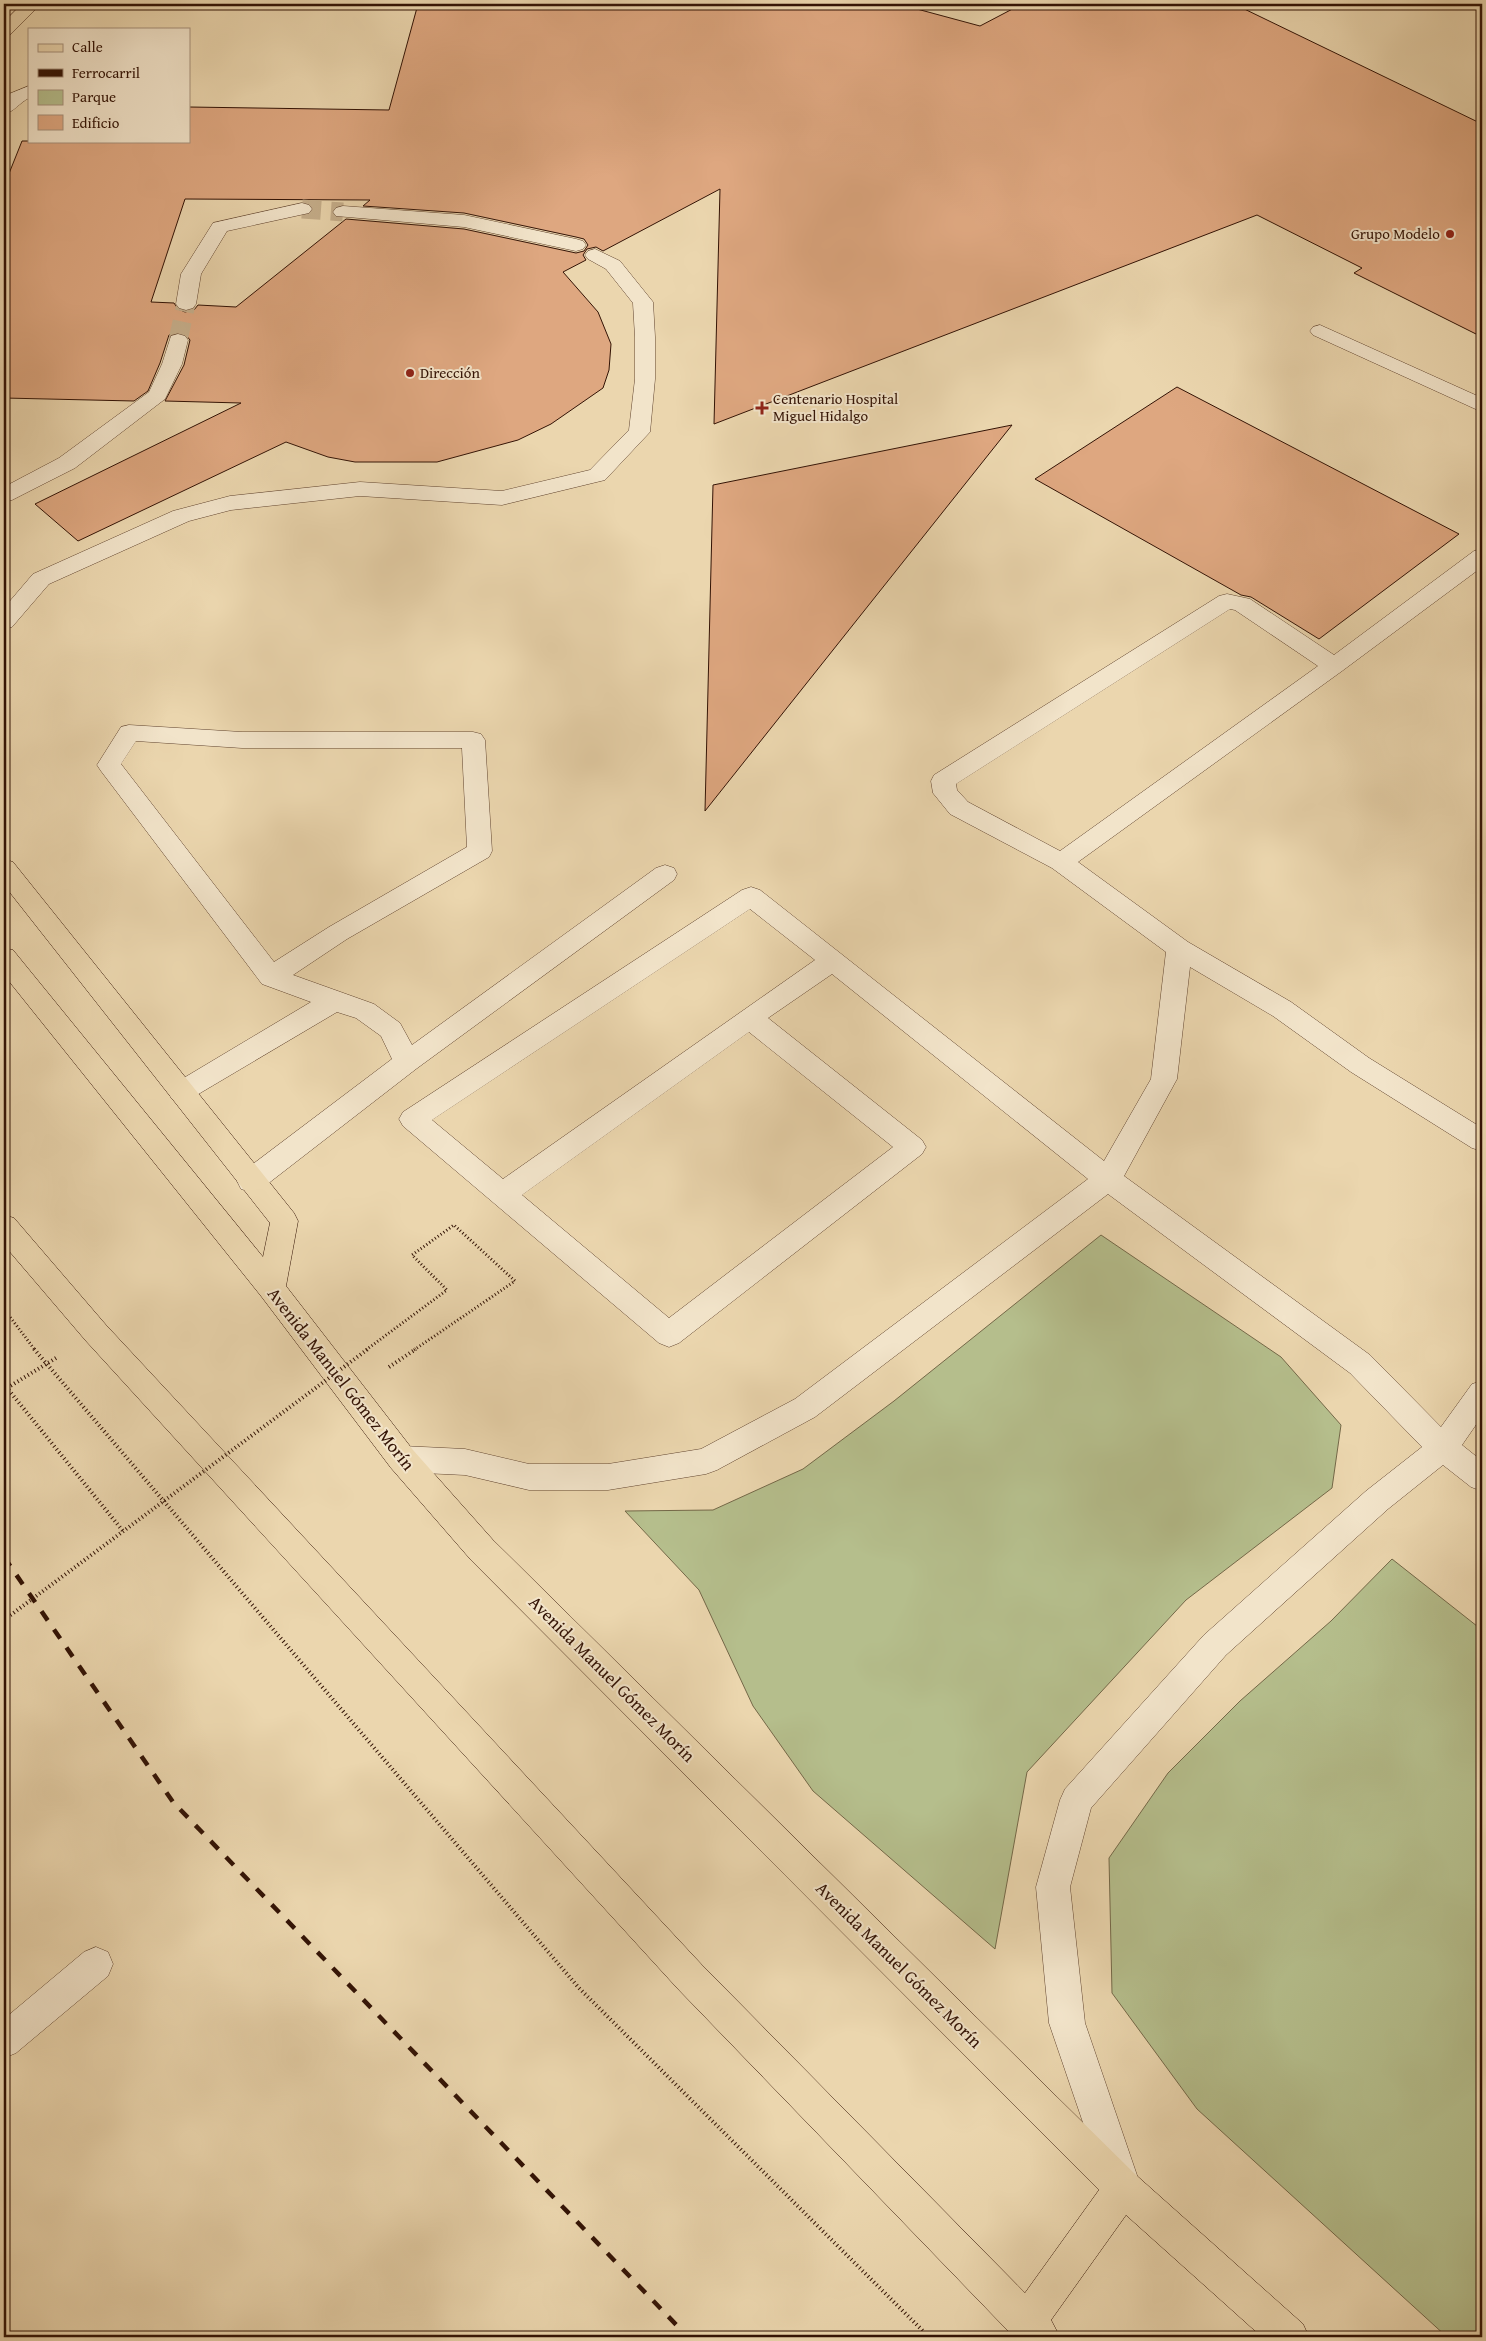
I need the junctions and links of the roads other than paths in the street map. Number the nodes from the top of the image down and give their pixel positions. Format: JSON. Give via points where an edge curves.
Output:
{"nodes":[{"id":1,"x":32,"y":4,"type":"edge"},
{"id":2,"x":4,"y":31,"type":"edge"},
{"id":3,"x":28,"y":92,"type":"edge"},
{"id":4,"x":4,"y":109,"type":"edge"},
{"id":5,"x":302,"y":209,"type":"tunnel mouth"},
{"id":6,"x":343,"y":212,"type":"tunnel mouth"},
{"id":7,"x":576,"y":244,"type":"dead end"},
{"id":8,"x":595,"y":255,"type":"dead end"},
{"id":9,"x":186,"y":304,"type":"tunnel mouth"},
{"id":10,"x":1320,"y":331,"type":"dead end"},
{"id":11,"x":178,"y":340,"type":"tunnel mouth"},
{"id":12,"x":1482,"y":406,"type":"edge"},
{"id":13,"x":4,"y":496,"type":"edge"},
{"id":14,"x":1482,"y":556,"type":"edge"},
{"id":15,"x":5,"y":619,"type":"edge"},
{"id":16,"x":1334,"y":666,"type":"junction"},
{"id":17,"x":1061,"y":862,"type":"junction"},
{"id":18,"x":5,"y":871,"type":"edge"},
{"id":19,"x":665,"y":874,"type":"dead end"},
{"id":20,"x":1179,"y":949,"type":"junction"},
{"id":21,"x":4,"y":957,"type":"edge"},
{"id":22,"x":832,"y":961,"type":"junction"},
{"id":23,"x":271,"y":978,"type":"junction"},
{"id":24,"x":334,"y":1002,"type":"junction"},
{"id":25,"x":750,"y":1018,"type":"junction"},
{"id":26,"x":407,"y":1062,"type":"junction"},
{"id":27,"x":181,"y":1092,"type":"junction"},
{"id":28,"x":1482,"y":1141,"type":"edge"},
{"id":29,"x":1108,"y":1179,"type":"junction"},
{"id":30,"x":251,"y":1181,"type":"junction"},
{"id":31,"x":503,"y":1194,"type":"junction"},
{"id":32,"x":4,"y":1226,"type":"edge"},
{"id":33,"x":272,"y":1288,"type":"junction"},
{"id":34,"x":1482,"y":1393,"type":"edge"},
{"id":35,"x":1443,"y":1448,"type":"junction"},
{"id":36,"x":402,"y":1459,"type":"junction"},
{"id":37,"x":1482,"y":1478,"type":"edge"},
{"id":38,"x":96,"y":1964,"type":"dead end"},
{"id":39,"x":4,"y":2040,"type":"edge"},
{"id":40,"x":1123,"y":2188,"type":"junction"},
{"id":41,"x":1033,"y":2330,"type":"edge"},
{"id":42,"x":1290,"y":2337,"type":"edge"}],
"edges":[{"from":1,"to":2,"type":"main road"},
{"from":3,"to":4,"type":"street"},
{"from":5,"to":9,"type":"street","via":[[220,227],[191,274]]},
{"from":6,"to":7,"type":"street","via":[[464,222]]},
{"from":8,"to":15,"type":"street","via":[[613,265],[643,302],[645,337],[645,379],[639,432],[597,474],[502,498],[360,489],[230,503],[181,516],[41,579]]},
{"from":10,"to":12,"type":"street"},
{"from":11,"to":13,"type":"street","via":[[172,364],[158,395],[67,463]]},
{"from":14,"to":16,"type":"street"},
{"from":16,"to":17,"type":"street"},
{"from":16,"to":17,"type":"street","via":[[1242,604],[1227,601],[942,781],[945,794],[959,808]]},
{"from":17,"to":20,"type":"street"},
{"from":18,"to":27,"type":"main road"},
{"from":19,"to":26,"type":"street"},
{"from":20,"to":28,"type":"street","via":[[1282,1009],[1360,1065]]},
{"from":20,"to":29,"type":"street","via":[[1164,1079]]},
{"from":21,"to":33,"type":"main road","name":"Avenida Manuel Gómez Morín"},
{"from":22,"to":25,"type":"street"},
{"from":22,"to":29,"type":"street"},
{"from":22,"to":31,"type":"street","via":[[751,896],[413,1119]]},
{"from":23,"to":23,"type":"street","via":[[338,933],[480,851],[473,740],[242,740],[129,733],[109,765]]},
{"from":23,"to":24,"type":"street"},
{"from":24,"to":26,"type":"street","via":[[365,1011],[391,1030]]},
{"from":24,"to":27,"type":"street"},
{"from":25,"to":31,"type":"street"},
{"from":25,"to":31,"type":"street","via":[[912,1146],[669,1335]]},
{"from":26,"to":30,"type":"street"},
{"from":27,"to":30,"type":"main road"},
{"from":29,"to":35,"type":"street","via":[[1360,1364]]},
{"from":29,"to":36,"type":"street","via":[[805,1408],[706,1461],[608,1478],[529,1477],[465,1462]]},
{"from":30,"to":33,"type":"main road","via":[[284,1222]]},
{"from":32,"to":41,"type":"main road","via":[[96,1333],[684,1970]]},
{"from":33,"to":36,"type":"main road","name":"Avenida Manuel Gómez Morín"},
{"from":34,"to":35,"type":"street"},
{"from":35,"to":37,"type":"street"},
{"from":35,"to":40,"type":"street","via":[[1377,1500],[1215,1645],[1077,1800],[1053,1887],[1067,2023]]},
{"from":36,"to":40,"type":"main road","name":"Avenida Manuel Gómez Morín","via":[[482,1550]]},
{"from":38,"to":39,"type":"street"},
{"from":40,"to":41,"type":"main road"},
{"from":40,"to":42,"type":"main road","name":"Avenida Manuel Gómez Morín"}]}
